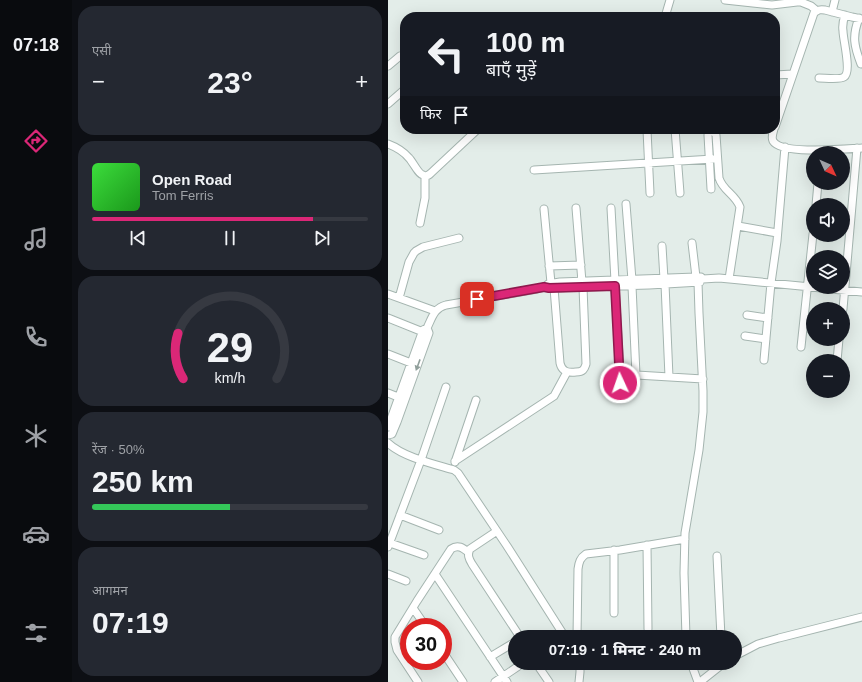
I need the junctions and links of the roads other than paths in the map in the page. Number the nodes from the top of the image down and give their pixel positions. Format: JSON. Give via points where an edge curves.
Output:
{"nodes":[{"id":1,"x":670,"y":0,"type":"edge"},
{"id":2,"x":725,"y":0,"type":"edge"},
{"id":3,"x":835,"y":0,"type":"edge"},
{"id":4,"x":804,"y":2,"type":"edge"},
{"id":5,"x":817,"y":11,"type":"junction"},
{"id":6,"x":666,"y":12,"type":"edge"},
{"id":7,"x":832,"y":12,"type":"junction"},
{"id":8,"x":845,"y":15,"type":"junction"},
{"id":9,"x":860,"y":18,"type":"edge"},
{"id":10,"x":400,"y":56,"type":"dead end"},
{"id":11,"x":860,"y":64,"type":"dead end"},
{"id":12,"x":388,"y":66,"type":"edge"},
{"id":13,"x":793,"y":74,"type":"junction"},
{"id":14,"x":780,"y":75,"type":"edge"},
{"id":15,"x":819,"y":78,"type":"dead end"},
{"id":16,"x":400,"y":93,"type":"edge"},
{"id":17,"x":780,"y":103,"type":"edge"},
{"id":18,"x":388,"y":104,"type":"edge"},
{"id":19,"x":473,"y":134,"type":"edge"},
{"id":20,"x":647,"y":134,"type":"edge"},
{"id":21,"x":675,"y":134,"type":"edge"},
{"id":22,"x":708,"y":134,"type":"edge"},
{"id":23,"x":716,"y":134,"type":"edge"},
{"id":24,"x":773,"y":134,"type":"edge"},
{"id":25,"x":388,"y":144,"type":"edge"},
{"id":26,"x":785,"y":147,"type":"junction"},
{"id":27,"x":860,"y":148,"type":"edge"},
{"id":28,"x":850,"y":149,"type":"edge"},
{"id":29,"x":806,"y":150,"type":"edge"},
{"id":30,"x":718,"y":159,"type":"junction"},
{"id":31,"x":709,"y":160,"type":"junction"},
{"id":32,"x":678,"y":161,"type":"junction"},
{"id":33,"x":649,"y":163,"type":"junction"},
{"id":34,"x":534,"y":170,"type":"dead end"},
{"id":35,"x":425,"y":176,"type":"junction"},
{"id":36,"x":711,"y":189,"type":"dead end"},
{"id":37,"x":680,"y":192,"type":"dead end"},
{"id":38,"x":650,"y":193,"type":"dead end"},
{"id":39,"x":626,"y":204,"type":"dead end"},
{"id":40,"x":576,"y":208,"type":"dead end"},
{"id":41,"x":611,"y":208,"type":"dead end"},
{"id":42,"x":544,"y":209,"type":"dead end"},
{"id":43,"x":420,"y":223,"type":"dead end"},
{"id":44,"x":738,"y":226,"type":"junction"},
{"id":45,"x":777,"y":233,"type":"junction"},
{"id":46,"x":459,"y":238,"type":"dead end"},
{"id":47,"x":692,"y":243,"type":"dead end"},
{"id":48,"x":662,"y":246,"type":"dead end"},
{"id":49,"x":848,"y":250,"type":"edge"},
{"id":50,"x":581,"y":265,"type":"junction"},
{"id":51,"x":549,"y":266,"type":"junction"},
{"id":52,"x":729,"y":279,"type":"junction"},
{"id":53,"x":699,"y":280,"type":"junction"},
{"id":54,"x":664,"y":281,"type":"junction"},
{"id":55,"x":615,"y":283,"type":"junction"},
{"id":56,"x":632,"y":283,"type":"junction"},
{"id":57,"x":771,"y":283,"type":"junction"},
{"id":58,"x":583,"y":285,"type":"junction"},
{"id":59,"x":553,"y":286,"type":"junction"},
{"id":60,"x":806,"y":287,"type":"edge"},
{"id":61,"x":850,"y":291,"type":"edge"},
{"id":62,"x":862,"y":292,"type":"edge"},
{"id":63,"x":388,"y":294,"type":"edge"},
{"id":64,"x":807,"y":294,"type":"edge"},
{"id":65,"x":399,"y":298,"type":"junction"},
{"id":66,"x":435,"y":311,"type":"junction"},
{"id":67,"x":747,"y":315,"type":"dead end"},
{"id":68,"x":388,"y":318,"type":"edge"},
{"id":69,"x":768,"y":318,"type":"junction"},
{"id":70,"x":425,"y":330,"type":"junction"},
{"id":71,"x":745,"y":336,"type":"dead end"},
{"id":72,"x":766,"y":339,"type":"junction"},
{"id":73,"x":801,"y":347,"type":"dead end"},
{"id":74,"x":388,"y":354,"type":"edge"},
{"id":75,"x":764,"y":360,"type":"dead end"},
{"id":76,"x":411,"y":363,"type":"junction"},
{"id":77,"x":567,"y":372,"type":"junction"},
{"id":78,"x":620,"y":374,"type":"junction"},
{"id":79,"x":636,"y":375,"type":"junction"},
{"id":80,"x":669,"y":377,"type":"junction"},
{"id":81,"x":703,"y":379,"type":"junction"},
{"id":82,"x":446,"y":387,"type":"dead end"},
{"id":83,"x":621,"y":391,"type":"dead end"},
{"id":84,"x":388,"y":393,"type":"edge"},
{"id":85,"x":398,"y":397,"type":"junction"},
{"id":86,"x":476,"y":400,"type":"dead end"},
{"id":87,"x":388,"y":427,"type":"edge"},
{"id":88,"x":388,"y":434,"type":"edge"},
{"id":89,"x":388,"y":443,"type":"edge"},
{"id":90,"x":421,"y":460,"type":"junction"},
{"id":91,"x":455,"y":461,"type":"junction"},
{"id":92,"x":452,"y":470,"type":"junction"},
{"id":93,"x":400,"y":515,"type":"junction"},
{"id":94,"x":439,"y":530,"type":"dead end"},
{"id":95,"x":497,"y":531,"type":"junction"},
{"id":96,"x":685,"y":539,"type":"junction"},
{"id":97,"x":389,"y":545,"type":"edge"},
{"id":98,"x":648,"y":545,"type":"junction"},
{"id":99,"x":614,"y":550,"type":"junction"},
{"id":100,"x":468,"y":552,"type":"junction"},
{"id":101,"x":424,"y":555,"type":"dead end"},
{"id":102,"x":717,"y":556,"type":"dead end"},
{"id":103,"x":388,"y":574,"type":"edge"},
{"id":104,"x":434,"y":574,"type":"junction"},
{"id":105,"x":406,"y":581,"type":"dead end"},
{"id":106,"x":413,"y":608,"type":"junction"},
{"id":107,"x":614,"y":613,"type":"dead end"},
{"id":108,"x":862,"y":617,"type":"edge"},
{"id":109,"x":420,"y":618,"type":"edge"},
{"id":110,"x":648,"y":629,"type":"dead end"},
{"id":111,"x":515,"y":630,"type":"edge"},
{"id":112,"x":561,"y":630,"type":"edge"},
{"id":113,"x":577,"y":630,"type":"edge"},
{"id":114,"x":686,"y":630,"type":"edge"},
{"id":115,"x":721,"y":630,"type":"edge"},
{"id":116,"x":388,"y":640,"type":"edge"},
{"id":117,"x":396,"y":645,"type":"junction"},
{"id":118,"x":508,"y":646,"type":"edge"},
{"id":119,"x":742,"y":652,"type":"edge"},
{"id":120,"x":490,"y":657,"type":"junction"},
{"id":121,"x":452,"y":666,"type":"edge"},
{"id":122,"x":515,"y":670,"type":"edge"},
{"id":123,"x":541,"y":670,"type":"edge"},
{"id":124,"x":580,"y":670,"type":"edge"},
{"id":125,"x":694,"y":670,"type":"edge"},
{"id":126,"x":714,"y":670,"type":"edge"},
{"id":127,"x":505,"y":679,"type":"edge"},
{"id":128,"x":418,"y":682,"type":"edge"},
{"id":129,"x":463,"y":682,"type":"edge"},
{"id":130,"x":495,"y":682,"type":"edge"},
{"id":131,"x":549,"y":682,"type":"edge"},
{"id":132,"x":579,"y":682,"type":"edge"},
{"id":133,"x":699,"y":682,"type":"edge"}],
"edges":[{"from":1,"to":6,"type":"street"},
{"from":2,"to":4,"type":"street","via":[[772,6]]},
{"from":3,"to":7,"type":"street"},
{"from":4,"to":5,"type":"street"},
{"from":5,"to":7,"type":"street"},
{"from":5,"to":13,"type":"street","via":[[812,17]]},
{"from":7,"to":8,"type":"street"},
{"from":8,"to":9,"type":"street"},
{"from":8,"to":15,"type":"street","via":[[843,32],[846,76]]},
{"from":9,"to":11,"type":"street","via":[[855,27],[854,40]]},
{"from":10,"to":12,"type":"street"},
{"from":13,"to":14,"type":"street"},
{"from":13,"to":17,"type":"street"},
{"from":16,"to":18,"type":"street"},
{"from":19,"to":35,"type":"street","via":[[432,173]]},
{"from":20,"to":33,"type":"street"},
{"from":21,"to":32,"type":"street"},
{"from":22,"to":31,"type":"street"},
{"from":23,"to":30,"type":"street"},
{"from":24,"to":26,"type":"street","via":[[773,141]]},
{"from":25,"to":35,"type":"street","via":[[410,158]]},
{"from":26,"to":29,"type":"street"},
{"from":26,"to":45,"type":"street"},
{"from":27,"to":28,"type":"street"},
{"from":27,"to":49,"type":"street"},
{"from":30,"to":31,"type":"street"},
{"from":30,"to":44,"type":"street","via":[[720,182],[736,198],[740,207]]},
{"from":31,"to":32,"type":"street"},
{"from":31,"to":36,"type":"street"},
{"from":32,"to":33,"type":"street"},
{"from":32,"to":37,"type":"street"},
{"from":33,"to":34,"type":"street"},
{"from":33,"to":38,"type":"street"},
{"from":35,"to":43,"type":"street","via":[[425,198]]},
{"from":39,"to":56,"type":"street"},
{"from":40,"to":50,"type":"street"},
{"from":41,"to":55,"type":"street"},
{"from":42,"to":51,"type":"street"},
{"from":44,"to":45,"type":"street"},
{"from":44,"to":52,"type":"street"},
{"from":45,"to":57,"type":"street"},
{"from":46,"to":65,"type":"street","via":[[416,251],[409,262]]},
{"from":47,"to":53,"type":"street"},
{"from":48,"to":54,"type":"street"},
{"from":50,"to":51,"type":"street"},
{"from":50,"to":58,"type":"street"},
{"from":51,"to":59,"type":"street"},
{"from":52,"to":53,"type":"street"},
{"from":52,"to":57,"type":"street"},
{"from":53,"to":54,"type":"street"},
{"from":53,"to":81,"type":"street"},
{"from":54,"to":56,"type":"street"},
{"from":54,"to":80,"type":"street"},
{"from":55,"to":56,"type":"street"},
{"from":55,"to":58,"type":"street"},
{"from":55,"to":78,"type":"street"},
{"from":56,"to":79,"type":"street"},
{"from":57,"to":60,"type":"street"},
{"from":57,"to":69,"type":"street"},
{"from":58,"to":59,"type":"street"},
{"from":58,"to":77,"type":"street","via":[[586,364],[582,371]]},
{"from":59,"to":66,"type":"street","via":[[451,303],[442,305]]},
{"from":59,"to":77,"type":"street","via":[[561,366]]},
{"from":61,"to":62,"type":"street"},
{"from":63,"to":65,"type":"street"},
{"from":64,"to":73,"type":"street"},
{"from":65,"to":66,"type":"street"},
{"from":66,"to":70,"type":"street"},
{"from":67,"to":69,"type":"street"},
{"from":68,"to":70,"type":"street"},
{"from":69,"to":72,"type":"street"},
{"from":70,"to":76,"type":"street"},
{"from":70,"to":88,"type":"street","one_way":true,"via":[[429,333],[397,422],[392,434]]},
{"from":71,"to":72,"type":"street"},
{"from":72,"to":75,"type":"street"},
{"from":74,"to":76,"type":"street"},
{"from":76,"to":85,"type":"street"},
{"from":77,"to":91,"type":"street","via":[[554,396]]},
{"from":78,"to":79,"type":"street"},
{"from":78,"to":83,"type":"street"},
{"from":79,"to":80,"type":"street"},
{"from":80,"to":81,"type":"street"},
{"from":81,"to":96,"type":"street","via":[[702,427]]},
{"from":82,"to":90,"type":"street"},
{"from":84,"to":85,"type":"street"},
{"from":85,"to":87,"type":"street"},
{"from":86,"to":91,"type":"street"},
{"from":89,"to":90,"type":"street","via":[[399,451]]},
{"from":90,"to":92,"type":"street"},
{"from":90,"to":93,"type":"street"},
{"from":91,"to":92,"type":"street"},
{"from":92,"to":95,"type":"street","via":[[458,473]]},
{"from":93,"to":94,"type":"street"},
{"from":93,"to":97,"type":"street"},
{"from":95,"to":100,"type":"street"},
{"from":95,"to":112,"type":"street"},
{"from":96,"to":98,"type":"street"},
{"from":96,"to":114,"type":"street"},
{"from":97,"to":101,"type":"street"},
{"from":98,"to":99,"type":"street"},
{"from":98,"to":110,"type":"street"},
{"from":99,"to":107,"type":"street"},
{"from":99,"to":113,"type":"street","via":[[586,554],[580,559]]},
{"from":100,"to":104,"type":"street","via":[[459,546],[454,547]]},
{"from":100,"to":111,"type":"street","via":[[469,559]]},
{"from":102,"to":115,"type":"street"},
{"from":103,"to":105,"type":"street"},
{"from":104,"to":106,"type":"street"},
{"from":104,"to":120,"type":"street"},
{"from":106,"to":109,"type":"street"},
{"from":106,"to":117,"type":"street","via":[[395,637]]},
{"from":108,"to":119,"type":"street","via":[[758,644]]},
{"from":116,"to":117,"type":"street"},
{"from":117,"to":128,"type":"street"},
{"from":118,"to":120,"type":"street"},
{"from":120,"to":127,"type":"street"},
{"from":121,"to":129,"type":"street"},
{"from":122,"to":127,"type":"street"},
{"from":123,"to":131,"type":"street"},
{"from":124,"to":132,"type":"street"},
{"from":125,"to":133,"type":"street"},
{"from":126,"to":133,"type":"street"},
{"from":127,"to":130,"type":"street"}]}
